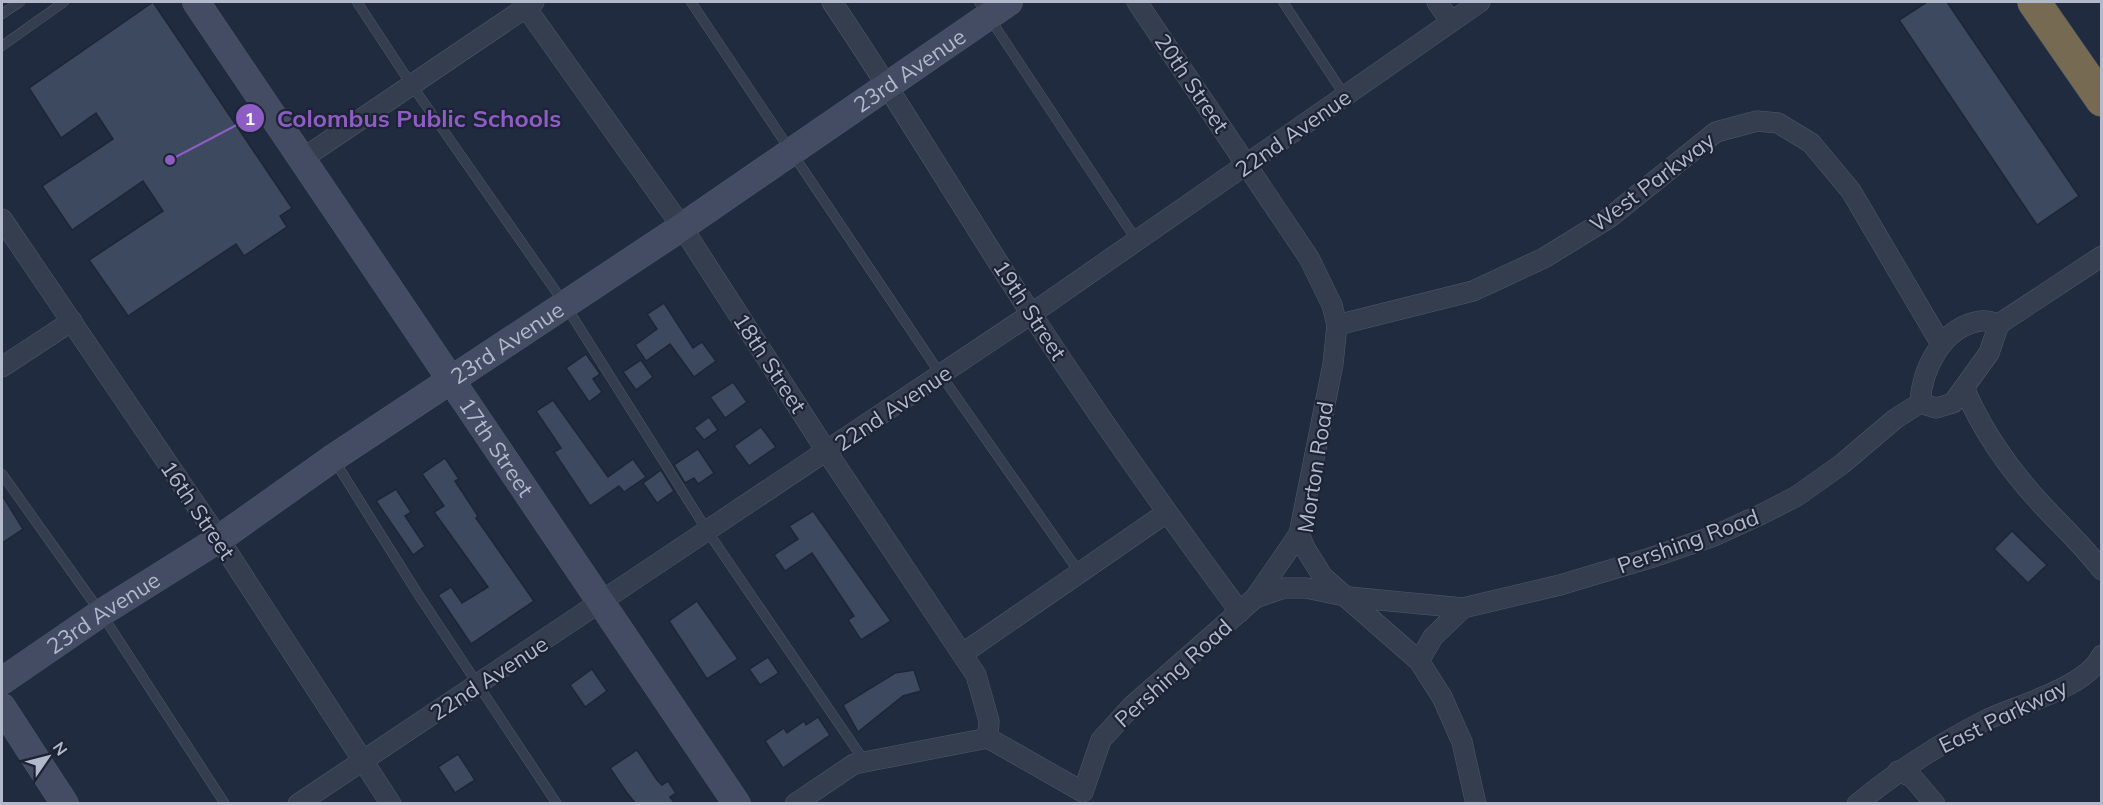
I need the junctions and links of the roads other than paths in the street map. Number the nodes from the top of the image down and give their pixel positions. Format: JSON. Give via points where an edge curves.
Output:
{"nodes":[{"id":1,"x":20,"y":2,"type":"edge"},
{"id":2,"x":64,"y":2,"type":"edge"},
{"id":3,"x":196,"y":2,"type":"edge"},
{"id":4,"x":357,"y":2,"type":"edge"},
{"id":5,"x":691,"y":2,"type":"edge"},
{"id":6,"x":832,"y":2,"type":"edge"},
{"id":7,"x":1137,"y":2,"type":"edge"},
{"id":8,"x":1283,"y":2,"type":"edge"},
{"id":9,"x":1437,"y":2,"type":"edge"},
{"id":10,"x":1480,"y":2,"type":"edge"},
{"id":11,"x":2034,"y":2,"type":"edge"},
{"id":12,"x":527,"y":3,"type":"edge"},
{"id":13,"x":992,"y":6,"type":"edge"},
{"id":14,"x":2,"y":14,"type":"edge"},
{"id":15,"x":1451,"y":22,"type":"junction"},
{"id":16,"x":2,"y":46,"type":"edge"},
{"id":17,"x":411,"y":84,"type":"junction"},
{"id":18,"x":888,"y":84,"type":"junction"},
{"id":19,"x":1345,"y":96,"type":"junction"},
{"id":20,"x":2102,"y":100,"type":"edge"},
{"id":21,"x":792,"y":150,"type":"junction"},
{"id":22,"x":302,"y":159,"type":"junction"},
{"id":23,"x":1248,"y":165,"type":"junction"},
{"id":24,"x":2,"y":219,"type":"edge"},
{"id":25,"x":682,"y":227,"type":"junction"},
{"id":26,"x":1137,"y":241,"type":"junction"},
{"id":27,"x":2102,"y":256,"type":"edge"},
{"id":28,"x":564,"y":303,"type":"junction"},
{"id":29,"x":1031,"y":314,"type":"junction"},
{"id":30,"x":72,"y":321,"type":"junction"},
{"id":31,"x":2000,"y":324,"type":"junction"},
{"id":32,"x":1337,"y":325,"type":"junction"},
{"id":33,"x":1941,"y":344,"type":"junction"},
{"id":34,"x":2,"y":368,"type":"edge"},
{"id":35,"x":941,"y":375,"type":"junction"},
{"id":36,"x":450,"y":379,"type":"junction"},
{"id":37,"x":1965,"y":390,"type":"junction"},
{"id":38,"x":1920,"y":403,"type":"junction"},
{"id":39,"x":827,"y":452,"type":"junction"},
{"id":40,"x":333,"y":458,"type":"junction"},
{"id":41,"x":2,"y":474,"type":"edge"},
{"id":42,"x":1166,"y":513,"type":"junction"},
{"id":43,"x":708,"y":532,"type":"junction"},
{"id":44,"x":1299,"y":534,"type":"junction"},
{"id":45,"x":219,"y":540,"type":"junction"},
{"id":46,"x":2102,"y":570,"type":"edge"},
{"id":47,"x":1079,"y":572,"type":"junction"},
{"id":48,"x":1349,"y":597,"type":"junction"},
{"id":49,"x":602,"y":603,"type":"junction"},
{"id":50,"x":1247,"y":605,"type":"junction"},
{"id":51,"x":1463,"y":608,"type":"junction"},
{"id":52,"x":101,"y":613,"type":"junction"},
{"id":53,"x":962,"y":654,"type":"junction"},
{"id":54,"x":2102,"y":655,"type":"edge"},
{"id":55,"x":1419,"y":661,"type":"junction"},
{"id":56,"x":2,"y":681,"type":"edge"},
{"id":57,"x":478,"y":685,"type":"junction"},
{"id":58,"x":2,"y":707,"type":"edge"},
{"id":59,"x":988,"y":738,"type":"junction"},
{"id":60,"x":362,"y":761,"type":"junction"},
{"id":61,"x":865,"y":762,"type":"junction"},
{"id":62,"x":1898,"y":771,"type":"junction"},
{"id":63,"x":1086,"y":798,"type":"edge"},
{"id":64,"x":65,"y":804,"type":"edge"},
{"id":65,"x":225,"y":804,"type":"edge"},
{"id":66,"x":298,"y":804,"type":"edge"},
{"id":67,"x":391,"y":804,"type":"edge"},
{"id":68,"x":557,"y":804,"type":"edge"},
{"id":69,"x":737,"y":804,"type":"edge"},
{"id":70,"x":795,"y":804,"type":"edge"},
{"id":71,"x":1476,"y":804,"type":"edge"},
{"id":72,"x":1857,"y":804,"type":"edge"},
{"id":73,"x":1935,"y":804,"type":"edge"}],
"edges":[{"from":1,"to":14,"type":"lane"},
{"from":2,"to":16,"type":"lane"},
{"from":3,"to":22,"type":"main road","name":"17th Street"},
{"from":4,"to":17,"type":"lane"},
{"from":5,"to":21,"type":"lane"},
{"from":6,"to":18,"type":"street","name":"19th Street"},
{"from":7,"to":23,"type":"street","name":"20th Street"},
{"from":8,"to":19,"type":"lane"},
{"from":9,"to":15,"type":"street"},
{"from":10,"to":15,"type":"street","name":"22nd Avenue"},
{"from":11,"to":20,"type":"highway"},
{"from":12,"to":17,"type":"street"},
{"from":12,"to":25,"type":"street","name":"18th Street"},
{"from":13,"to":18,"type":"main road","name":"23rd Avenue"},
{"from":13,"to":26,"type":"lane"},
{"from":15,"to":19,"type":"street","name":"22nd Avenue"},
{"from":17,"to":22,"type":"street"},
{"from":17,"to":28,"type":"lane"},
{"from":18,"to":21,"type":"main road","name":"23rd Avenue"},
{"from":18,"to":29,"type":"street","name":"19th Street"},
{"from":19,"to":23,"type":"street","name":"22nd Avenue"},
{"from":21,"to":25,"type":"main road","name":"23rd Avenue"},
{"from":21,"to":35,"type":"lane"},
{"from":22,"to":36,"type":"main road","name":"17th Street"},
{"from":23,"to":26,"type":"street","name":"22nd Avenue"},
{"from":23,"to":32,"type":"street","name":"Morton Road","via":[[1315,268]]},
{"from":24,"to":30,"type":"street","name":"16th Street"},
{"from":25,"to":28,"type":"main road","name":"23rd Avenue"},
{"from":25,"to":39,"type":"street","name":"18th Street"},
{"from":26,"to":29,"type":"street","name":"22nd Avenue"},
{"from":27,"to":31,"type":"street"},
{"from":28,"to":36,"type":"main road","name":"23rd Avenue"},
{"from":28,"to":43,"type":"lane"},
{"from":29,"to":35,"type":"street","name":"22nd Avenue"},
{"from":29,"to":42,"type":"street","name":"19th Street"},
{"from":30,"to":34,"type":"street"},
{"from":30,"to":45,"type":"street","name":"16th Street"},
{"from":31,"to":33,"type":"street","via":[[1981,321],[1961,329]]},
{"from":31,"to":37,"type":"street","via":[[1989,353]]},
{"from":32,"to":33,"type":"street","name":"West Parkway","via":[[1473,291],[1544,258],[1609,219],[1716,132],[1756,121],[1778,123],[1811,143],[1851,190]]},
{"from":32,"to":44,"type":"street","name":"Morton Road","via":[[1333,364]]},
{"from":33,"to":38,"type":"street","via":[[1921,387]]},
{"from":35,"to":39,"type":"street","name":"22nd Avenue"},
{"from":35,"to":47,"type":"lane"},
{"from":36,"to":40,"type":"main road","name":"23rd Avenue"},
{"from":36,"to":49,"type":"main road","name":"17th Street"},
{"from":37,"to":38,"type":"street","via":[[1953,403],[1936,408]]},
{"from":37,"to":46,"type":"street","via":[[2004,459]]},
{"from":38,"to":51,"type":"street","name":"Pershing Road","via":[[1797,496],[1733,527],[1650,558],[1560,585]]},
{"from":39,"to":43,"type":"street","name":"22nd Avenue"},
{"from":39,"to":53,"type":"street","name":"18th Street"},
{"from":40,"to":45,"type":"main road","name":"23rd Avenue"},
{"from":40,"to":57,"type":"lane"},
{"from":41,"to":52,"type":"lane"},
{"from":42,"to":47,"type":"street"},
{"from":42,"to":50,"type":"street","name":"19th Street"},
{"from":43,"to":49,"type":"street","name":"22nd Avenue"},
{"from":43,"to":61,"type":"lane"},
{"from":44,"to":48,"type":"street","name":"Morton Road","via":[[1323,577]]},
{"from":44,"to":50,"type":"street","name":"Pershing Road"},
{"from":45,"to":52,"type":"main road","name":"23rd Avenue"},
{"from":45,"to":60,"type":"street","name":"16th Street"},
{"from":47,"to":53,"type":"street"},
{"from":48,"to":50,"type":"street","name":"Pershing Road","via":[[1306,588],[1284,588]]},
{"from":48,"to":51,"type":"street","name":"Pershing Road"},
{"from":48,"to":55,"type":"street","name":"Morton Road"},
{"from":49,"to":57,"type":"street","name":"22nd Avenue"},
{"from":49,"to":69,"type":"main road","name":"17th Street"},
{"from":50,"to":63,"type":"street","name":"Pershing Road","via":[[1131,707],[1101,740]]},
{"from":51,"to":55,"type":"street","via":[[1433,637]]},
{"from":52,"to":56,"type":"main road","name":"23rd Avenue"},
{"from":52,"to":65,"type":"lane"},
{"from":53,"to":59,"type":"street","name":"18th Street","via":[[976,675],[989,721]]},
{"from":54,"to":62,"type":"street","name":"East Parkway","via":[[2079,679],[1984,721]]},
{"from":55,"to":71,"type":"street","name":"Morton Road","via":[[1442,697],[1462,742]]},
{"from":57,"to":60,"type":"street","name":"22nd Avenue"},
{"from":57,"to":68,"type":"lane"},
{"from":58,"to":64,"type":"main road"},
{"from":59,"to":61,"type":"street"},
{"from":59,"to":63,"type":"street","name":"Pershing Road"},
{"from":60,"to":66,"type":"street","name":"22nd Avenue"},
{"from":60,"to":67,"type":"street","name":"16th Street"},
{"from":61,"to":70,"type":"street","via":[[854,764]]},
{"from":62,"to":72,"type":"street","name":"East Parkway"},
{"from":62,"to":73,"type":"street","via":[[1912,777]]}]}
